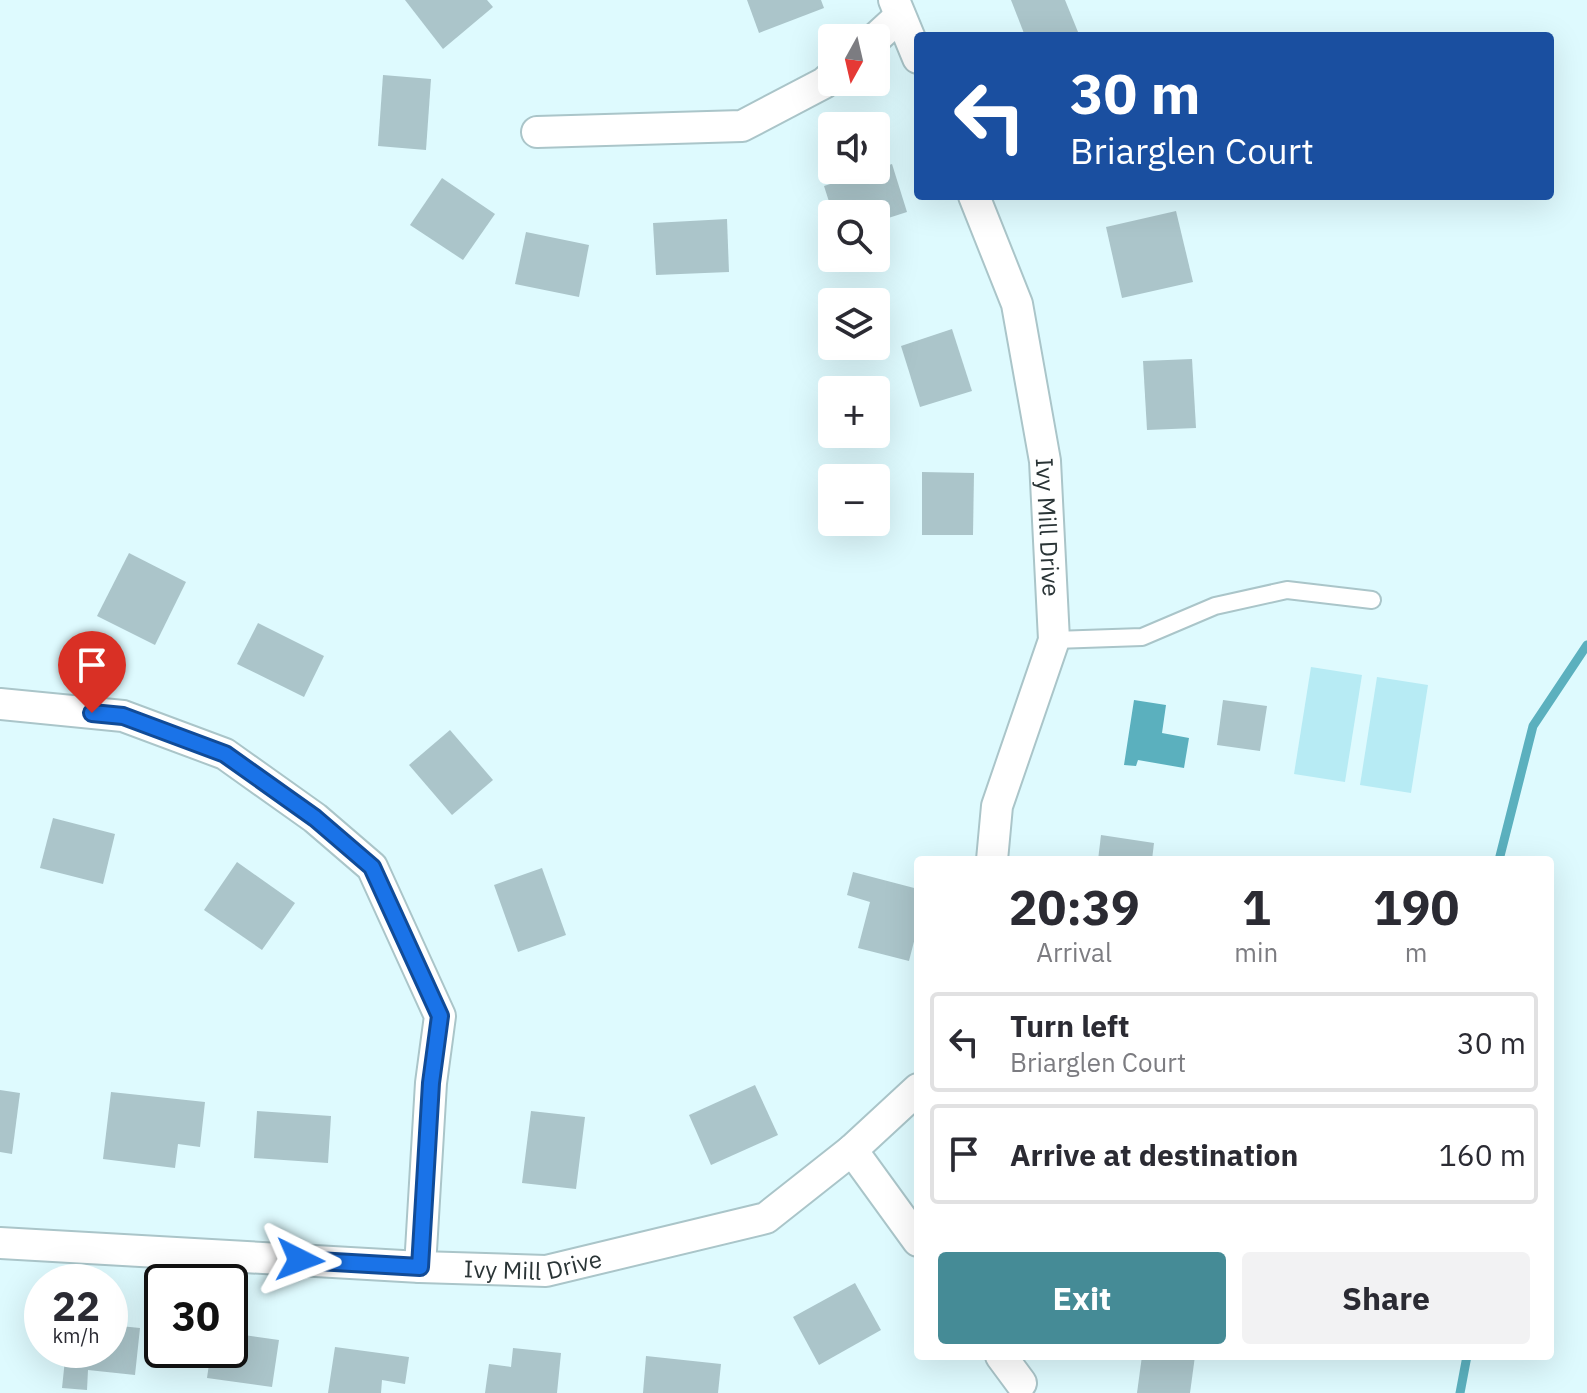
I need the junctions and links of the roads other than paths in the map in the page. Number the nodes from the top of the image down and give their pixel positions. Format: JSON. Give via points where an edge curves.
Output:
{"nodes":[{"id":1,"x":897,"y":8,"type":"edge"},
{"id":2,"x":914,"y":48,"type":"edge"},
{"id":3,"x":818,"y":86,"type":"edge"},
{"id":4,"x":537,"y":132,"type":"dead end"},
{"id":5,"x":976,"y":200,"type":"edge"},
{"id":6,"x":1372,"y":600,"type":"dead end"},
{"id":7,"x":1054,"y":640,"type":"junction"},
{"id":8,"x":0,"y":704,"type":"edge"},
{"id":9,"x":992,"y":856,"type":"edge"},
{"id":10,"x":914,"y":1093,"type":"edge"},
{"id":11,"x":852,"y":1150,"type":"junction"},
{"id":12,"x":914,"y":1235,"type":"edge"},
{"id":13,"x":0,"y":1243,"type":"edge"},
{"id":14,"x":420,"y":1267,"type":"junction"},
{"id":15,"x":1004,"y":1360,"type":"edge"},
{"id":16,"x":1021,"y":1383,"type":"dead end"}],
"edges":[{"from":1,"to":2,"type":"street"},
{"from":3,"to":4,"type":"street","via":[[742,126]]},
{"from":5,"to":7,"type":"street","name":"Ivy Mill Drive","via":[[1017,304],[1045,461]]},
{"from":6,"to":7,"type":"lane","via":[[1287,590],[1215,606],[1142,637]]},
{"from":7,"to":9,"type":"street","name":"Ivy Mill Drive","via":[[997,806]]},
{"from":8,"to":14,"type":"street","via":[[123,716],[225,754],[315,818],[372,867],[440,1016]]},
{"from":10,"to":11,"type":"street","name":"Ivy Mill Drive"},
{"from":11,"to":12,"type":"street"},
{"from":11,"to":14,"type":"street","name":"Ivy Mill Drive","via":[[766,1218],[546,1271]]},
{"from":13,"to":14,"type":"street","name":"Ivy Mill Drive"},
{"from":15,"to":16,"type":"street"}]}
